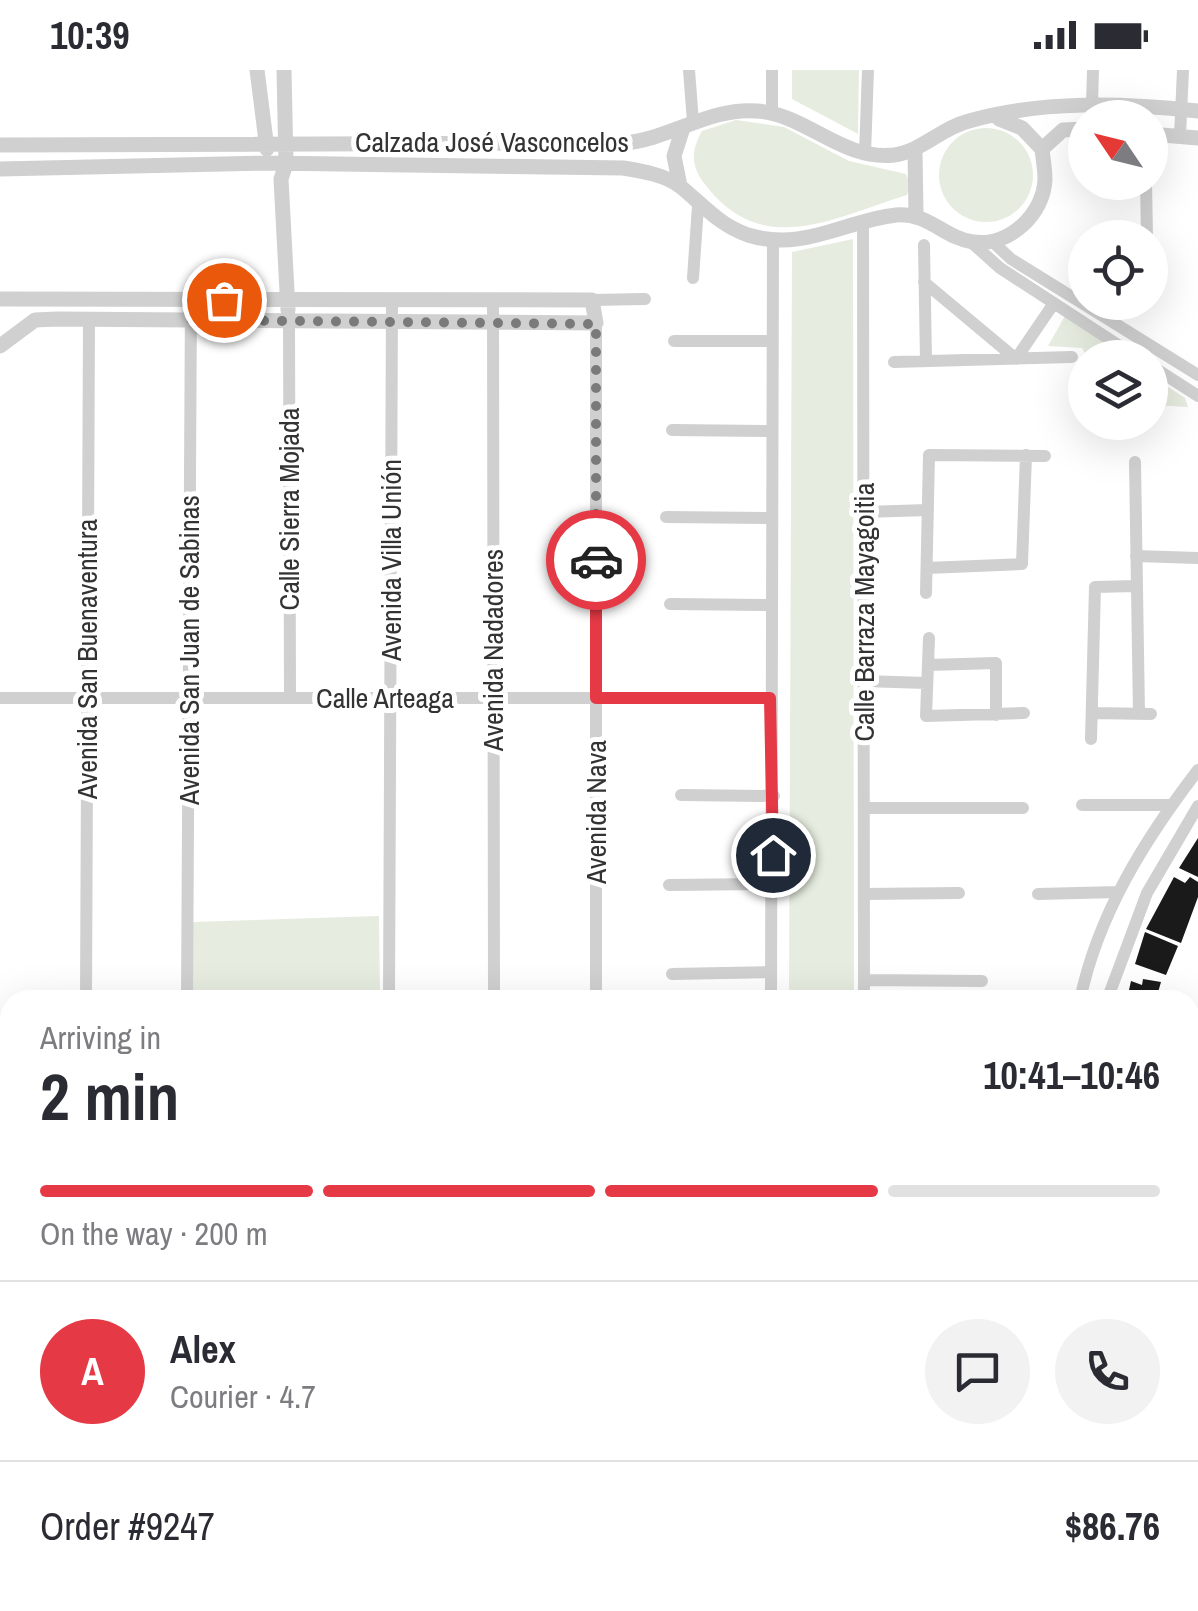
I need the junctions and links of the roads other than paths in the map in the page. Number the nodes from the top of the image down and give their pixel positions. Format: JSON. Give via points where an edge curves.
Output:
{"nodes":[{"id":1,"x":256,"y":70,"type":"edge"},
{"id":2,"x":284,"y":70,"type":"edge"},
{"id":3,"x":689,"y":70,"type":"edge"},
{"id":4,"x":772,"y":70,"type":"edge"},
{"id":5,"x":868,"y":70,"type":"edge"},
{"id":6,"x":1093,"y":70,"type":"edge"},
{"id":7,"x":1182,"y":70,"type":"edge"},
{"id":8,"x":1092,"y":100,"type":"edge"},
{"id":9,"x":1068,"y":107,"type":"edge"},
{"id":10,"x":1190,"y":110,"type":"edge"},
{"id":11,"x":772,"y":113,"type":"junction"},
{"id":12,"x":995,"y":118,"type":"junction"},
{"id":13,"x":688,"y":125,"type":"junction"},
{"id":14,"x":1068,"y":130,"type":"edge"},
{"id":15,"x":1168,"y":135,"type":"edge"},
{"id":16,"x":1180,"y":136,"type":"junction"},
{"id":17,"x":1198,"y":138,"type":"edge"},
{"id":18,"x":266,"y":141,"type":"junction"},
{"id":19,"x":286,"y":142,"type":"junction"},
{"id":20,"x":0,"y":145,"type":"edge"},
{"id":21,"x":1042,"y":148,"type":"junction"},
{"id":22,"x":915,"y":151,"type":"junction"},
{"id":23,"x":866,"y":154,"type":"junction"},
{"id":24,"x":269,"y":163,"type":"junction"},
{"id":25,"x":0,"y":170,"type":"edge"},
{"id":26,"x":284,"y":171,"type":"junction"},
{"id":27,"x":680,"y":186,"type":"junction"},
{"id":28,"x":698,"y":206,"type":"junction"},
{"id":29,"x":916,"y":214,"type":"junction"},
{"id":30,"x":863,"y":225,"type":"junction"},
{"id":31,"x":773,"y":241,"type":"junction"},
{"id":32,"x":971,"y":242,"type":"junction"},
{"id":33,"x":993,"y":242,"type":"junction"},
{"id":34,"x":924,"y":245,"type":"dead end"},
{"id":35,"x":693,"y":278,"type":"dead end"},
{"id":36,"x":924,"y":282,"type":"junction"},
{"id":37,"x":0,"y":299,"type":"edge"},
{"id":38,"x":36,"y":299,"type":"junction"},
{"id":39,"x":645,"y":299,"type":"dead end"},
{"id":40,"x":191,"y":300,"type":"junction"},
{"id":41,"x":288,"y":300,"type":"junction"},
{"id":42,"x":392,"y":300,"type":"junction"},
{"id":43,"x":493,"y":300,"type":"junction"},
{"id":44,"x":592,"y":300,"type":"junction"},
{"id":45,"x":1054,"y":303,"type":"junction"},
{"id":46,"x":89,"y":319,"type":"junction"},
{"id":47,"x":35,"y":320,"type":"junction"},
{"id":48,"x":191,"y":320,"type":"junction"},
{"id":49,"x":289,"y":320,"type":"junction"},
{"id":50,"x":392,"y":322,"type":"junction"},
{"id":51,"x":493,"y":323,"type":"junction"},
{"id":52,"x":596,"y":324,"type":"junction"},
{"id":53,"x":1111,"y":340,"type":"edge"},
{"id":54,"x":772,"y":341,"type":"junction"},
{"id":55,"x":674,"y":342,"type":"dead end"},
{"id":56,"x":0,"y":346,"type":"edge"},
{"id":57,"x":1068,"y":358,"type":"edge"},
{"id":58,"x":1016,"y":359,"type":"junction"},
{"id":59,"x":926,"y":361,"type":"junction"},
{"id":60,"x":894,"y":362,"type":"dead end"},
{"id":61,"x":1198,"y":375,"type":"edge"},
{"id":62,"x":1168,"y":377,"type":"edge"},
{"id":63,"x":1198,"y":396,"type":"edge"},
{"id":64,"x":672,"y":430,"type":"dead end"},
{"id":65,"x":770,"y":430,"type":"junction"},
{"id":66,"x":1026,"y":456,"type":"junction"},
{"id":67,"x":1045,"y":456,"type":"dead end"},
{"id":68,"x":1134,"y":462,"type":"dead end"},
{"id":69,"x":928,"y":510,"type":"junction"},
{"id":70,"x":864,"y":512,"type":"junction"},
{"id":71,"x":666,"y":516,"type":"dead end"},
{"id":72,"x":770,"y":518,"type":"junction"},
{"id":73,"x":1136,"y":556,"type":"junction"},
{"id":74,"x":1198,"y":558,"type":"edge"},
{"id":75,"x":927,"y":568,"type":"junction"},
{"id":76,"x":1136,"y":586,"type":"junction"},
{"id":77,"x":926,"y":593,"type":"dead end"},
{"id":78,"x":670,"y":604,"type":"dead end"},
{"id":79,"x":771,"y":605,"type":"junction"},
{"id":80,"x":928,"y":638,"type":"dead end"},
{"id":81,"x":928,"y":665,"type":"junction"},
{"id":82,"x":863,"y":681,"type":"junction"},
{"id":83,"x":927,"y":683,"type":"junction"},
{"id":84,"x":0,"y":698,"type":"edge"},
{"id":85,"x":87,"y":698,"type":"junction"},
{"id":86,"x":189,"y":698,"type":"junction"},
{"id":87,"x":290,"y":698,"type":"junction"},
{"id":88,"x":390,"y":698,"type":"junction"},
{"id":89,"x":492,"y":698,"type":"junction"},
{"id":90,"x":596,"y":698,"type":"junction"},
{"id":91,"x":770,"y":698,"type":"junction"},
{"id":92,"x":1093,"y":713,"type":"junction"},
{"id":93,"x":1024,"y":714,"type":"dead end"},
{"id":94,"x":996,"y":715,"type":"junction"},
{"id":95,"x":1091,"y":739,"type":"dead end"},
{"id":96,"x":1198,"y":770,"type":"edge"},
{"id":97,"x":681,"y":795,"type":"dead end"},
{"id":98,"x":774,"y":796,"type":"junction"},
{"id":99,"x":1082,"y":805,"type":"dead end"},
{"id":100,"x":1171,"y":805,"type":"junction"},
{"id":101,"x":1198,"y":806,"type":"edge"},
{"id":102,"x":864,"y":808,"type":"junction"},
{"id":103,"x":1022,"y":808,"type":"dead end"},
{"id":104,"x":669,"y":884,"type":"dead end"},
{"id":105,"x":772,"y":884,"type":"junction"},
{"id":106,"x":1118,"y":892,"type":"junction"},
{"id":107,"x":960,"y":893,"type":"dead end"},
{"id":108,"x":864,"y":894,"type":"junction"},
{"id":109,"x":1038,"y":894,"type":"dead end"},
{"id":110,"x":771,"y":972,"type":"junction"},
{"id":111,"x":672,"y":974,"type":"dead end"},
{"id":112,"x":864,"y":980,"type":"junction"},
{"id":113,"x":982,"y":981,"type":"dead end"},
{"id":114,"x":86,"y":990,"type":"edge"},
{"id":115,"x":187,"y":990,"type":"edge"},
{"id":116,"x":389,"y":990,"type":"edge"},
{"id":117,"x":494,"y":990,"type":"edge"},
{"id":118,"x":596,"y":990,"type":"edge"},
{"id":119,"x":772,"y":990,"type":"edge"},
{"id":120,"x":864,"y":990,"type":"edge"},
{"id":121,"x":1084,"y":990,"type":"edge"},
{"id":122,"x":1112,"y":990,"type":"edge"}],
"edges":[{"from":1,"to":18,"type":"street"},
{"from":2,"to":19,"type":"street"},
{"from":3,"to":13,"type":"street"},
{"from":4,"to":11,"type":"street"},
{"from":5,"to":23,"type":"street"},
{"from":6,"to":8,"type":"street"},
{"from":7,"to":10,"type":"street"},
{"from":9,"to":12,"type":"street","name":"Calzada José Vasconcelos"},
{"from":10,"to":16,"type":"street"},
{"from":11,"to":13,"type":"street","name":"Calzada José Vasconcelos","via":[[736,110]]},
{"from":11,"to":23,"type":"street","name":"Calzada José Vasconcelos"},
{"from":12,"to":21,"type":"street","via":[[1022,128]]},
{"from":12,"to":22,"type":"street","name":"Calzada José Vasconcelos","via":[[951,126]]},
{"from":13,"to":19,"type":"street","name":"Calzada José Vasconcelos","via":[[624,143]]},
{"from":13,"to":27,"type":"street","via":[[674,156]]},
{"from":14,"to":21,"type":"street"},
{"from":15,"to":16,"type":"street"},
{"from":16,"to":17,"type":"street"},
{"from":18,"to":19,"type":"street","name":"Calzada José Vasconcelos"},
{"from":18,"to":20,"type":"street","name":"Calzada José Vasconcelos"},
{"from":18,"to":24,"type":"street"},
{"from":19,"to":26,"type":"street"},
{"from":21,"to":33,"type":"street","via":[[1045,179],[1034,212]]},
{"from":22,"to":23,"type":"street","name":"Calzada José Vasconcelos"},
{"from":22,"to":29,"type":"street"},
{"from":24,"to":25,"type":"street"},
{"from":24,"to":26,"type":"street"},
{"from":26,"to":27,"type":"street","name":"Calzada José Vasconcelos","via":[[624,168]]},
{"from":26,"to":41,"type":"street"},
{"from":27,"to":28,"type":"street"},
{"from":28,"to":31,"type":"street","via":[[745,234]]},
{"from":28,"to":35,"type":"street"},
{"from":29,"to":30,"type":"street"},
{"from":29,"to":32,"type":"street"},
{"from":30,"to":31,"type":"street"},
{"from":30,"to":70,"type":"street","name":"Calle Barraza Mayagoitia"},
{"from":31,"to":54,"type":"street"},
{"from":32,"to":33,"type":"street"},
{"from":32,"to":45,"type":"street"},
{"from":33,"to":61,"type":"street"},
{"from":34,"to":36,"type":"street"},
{"from":36,"to":58,"type":"street"},
{"from":36,"to":59,"type":"street"},
{"from":37,"to":38,"type":"street"},
{"from":38,"to":40,"type":"street"},
{"from":38,"to":47,"type":"street"},
{"from":39,"to":44,"type":"street"},
{"from":40,"to":41,"type":"street"},
{"from":40,"to":48,"type":"street","name":"Avenida San Juan de Sabinas"},
{"from":41,"to":42,"type":"street"},
{"from":41,"to":49,"type":"street"},
{"from":42,"to":43,"type":"street"},
{"from":42,"to":50,"type":"street","name":"Avenida Villa Unión"},
{"from":43,"to":44,"type":"street"},
{"from":43,"to":51,"type":"street","name":"Avenida Nadadores"},
{"from":44,"to":52,"type":"street"},
{"from":45,"to":53,"type":"street"},
{"from":45,"to":58,"type":"street"},
{"from":46,"to":47,"type":"street"},
{"from":46,"to":48,"type":"street"},
{"from":46,"to":85,"type":"street","name":"Avenida San Buenaventura"},
{"from":47,"to":56,"type":"street"},
{"from":48,"to":49,"type":"street"},
{"from":48,"to":86,"type":"street","name":"Avenida San Juan de Sabinas"},
{"from":49,"to":50,"type":"street"},
{"from":49,"to":87,"type":"street","name":"Calle Sierra Mojada"},
{"from":50,"to":51,"type":"street"},
{"from":50,"to":88,"type":"street","name":"Avenida Villa Unión"},
{"from":51,"to":52,"type":"street"},
{"from":51,"to":89,"type":"street","name":"Avenida Nadadores"},
{"from":52,"to":90,"type":"street","name":"Avenida Nava"},
{"from":54,"to":55,"type":"street"},
{"from":54,"to":65,"type":"street"},
{"from":57,"to":58,"type":"street"},
{"from":58,"to":59,"type":"street"},
{"from":59,"to":60,"type":"street"},
{"from":62,"to":63,"type":"street"},
{"from":64,"to":65,"type":"street"},
{"from":65,"to":72,"type":"street"},
{"from":66,"to":67,"type":"street"},
{"from":66,"to":69,"type":"street","via":[[929,455]]},
{"from":66,"to":75,"type":"street","via":[[1022,564]]},
{"from":68,"to":73,"type":"street"},
{"from":69,"to":70,"type":"street"},
{"from":69,"to":75,"type":"street"},
{"from":70,"to":82,"type":"street","name":"Calle Barraza Mayagoitia"},
{"from":71,"to":72,"type":"street"},
{"from":72,"to":79,"type":"street"},
{"from":73,"to":74,"type":"street"},
{"from":73,"to":76,"type":"street"},
{"from":75,"to":77,"type":"street"},
{"from":76,"to":92,"type":"street","via":[[1095,588]]},
{"from":76,"to":92,"type":"street","via":[[1145,714]]},
{"from":78,"to":79,"type":"street"},
{"from":79,"to":91,"type":"street"},
{"from":80,"to":81,"type":"street"},
{"from":81,"to":83,"type":"street"},
{"from":81,"to":94,"type":"street","via":[[996,663]]},
{"from":82,"to":83,"type":"street"},
{"from":82,"to":102,"type":"street","name":"Calle Barraza Mayagoitia"},
{"from":83,"to":94,"type":"street","via":[[926,716]]},
{"from":84,"to":85,"type":"street","name":"Calle Arteaga"},
{"from":85,"to":86,"type":"street","name":"Calle Arteaga"},
{"from":85,"to":114,"type":"street","name":"Avenida San Buenaventura"},
{"from":86,"to":87,"type":"street","name":"Calle Arteaga"},
{"from":86,"to":115,"type":"street","name":"Avenida San Juan de Sabinas"},
{"from":87,"to":88,"type":"street","name":"Calle Arteaga"},
{"from":88,"to":89,"type":"street","name":"Calle Arteaga"},
{"from":88,"to":116,"type":"street","name":"Avenida Villa Unión"},
{"from":89,"to":90,"type":"street","name":"Calle Arteaga"},
{"from":89,"to":117,"type":"street","name":"Avenida Nadadores"},
{"from":90,"to":91,"type":"street","name":"Calle Arteaga"},
{"from":90,"to":118,"type":"street","name":"Avenida Nava"},
{"from":91,"to":98,"type":"street"},
{"from":92,"to":95,"type":"street"},
{"from":93,"to":94,"type":"street"},
{"from":96,"to":100,"type":"street"},
{"from":97,"to":98,"type":"street"},
{"from":98,"to":105,"type":"street"},
{"from":99,"to":100,"type":"street"},
{"from":100,"to":106,"type":"street"},
{"from":101,"to":122,"type":"street","via":[[1146,893]]},
{"from":102,"to":103,"type":"street"},
{"from":102,"to":108,"type":"street","name":"Calle Barraza Mayagoitia"},
{"from":104,"to":105,"type":"street"},
{"from":105,"to":110,"type":"street"},
{"from":106,"to":109,"type":"street"},
{"from":106,"to":121,"type":"street"},
{"from":107,"to":108,"type":"street"},
{"from":108,"to":112,"type":"street","name":"Calle Barraza Mayagoitia"},
{"from":110,"to":111,"type":"street"},
{"from":110,"to":119,"type":"street"},
{"from":112,"to":113,"type":"street"},
{"from":112,"to":120,"type":"street","name":"Calle Barraza Mayagoitia"}]}
